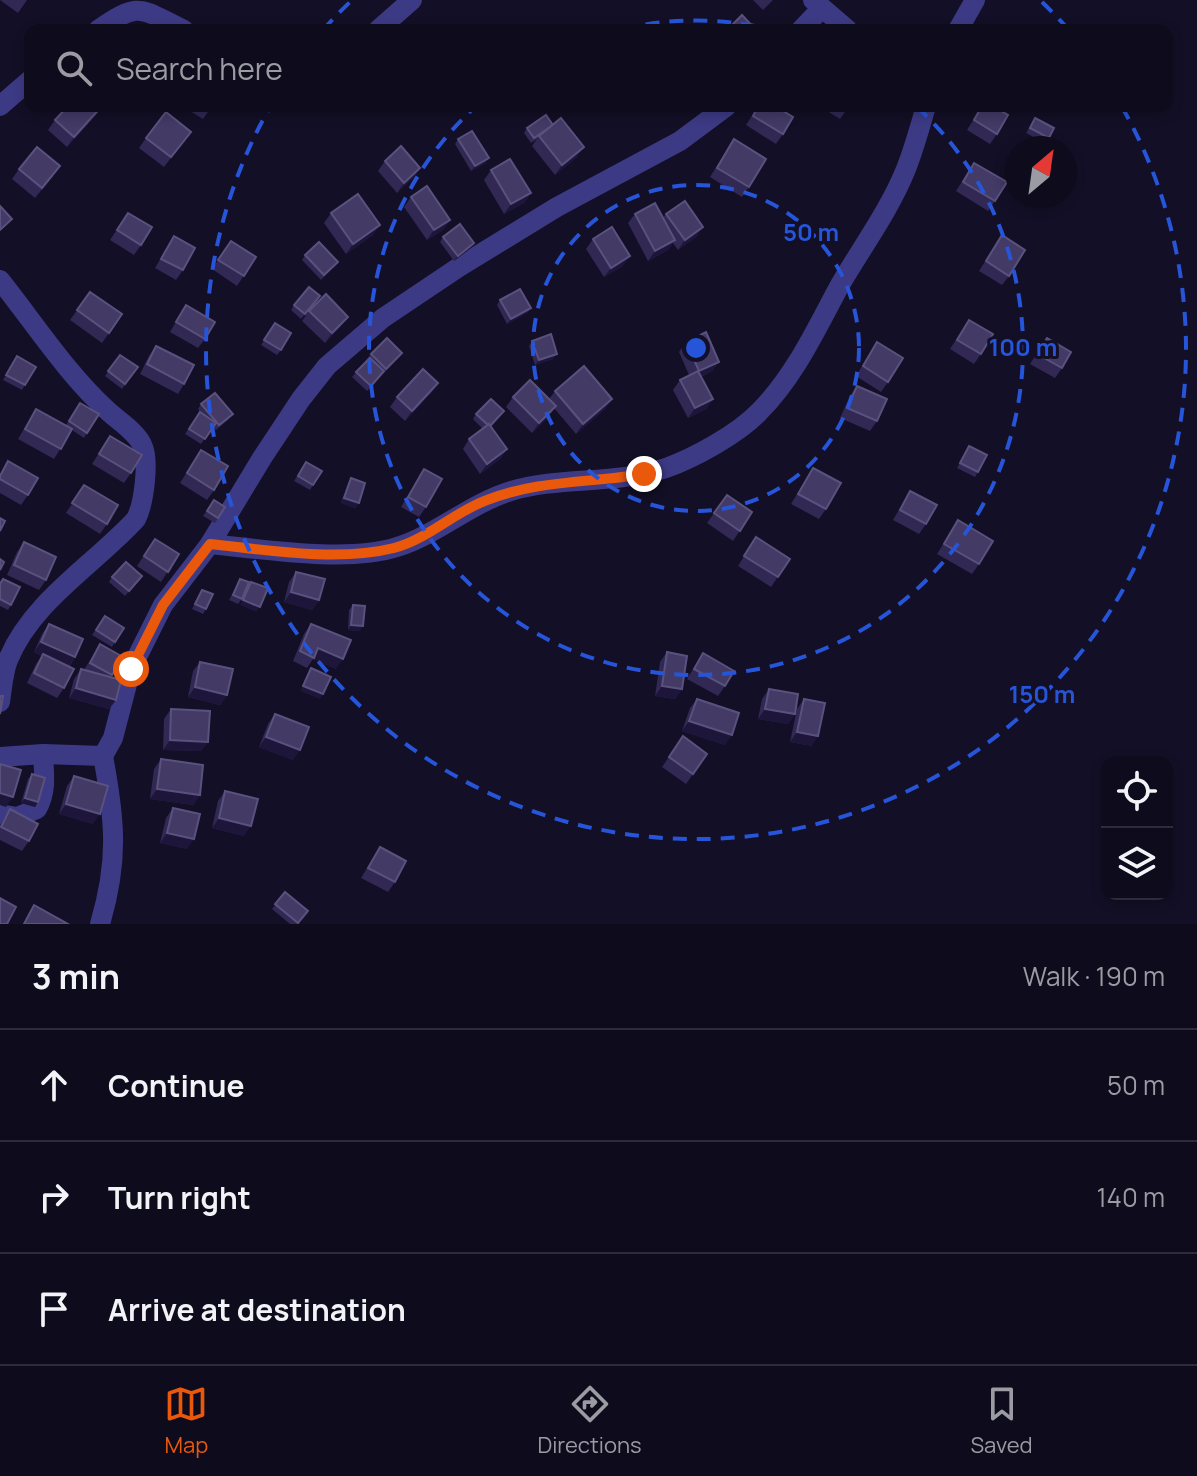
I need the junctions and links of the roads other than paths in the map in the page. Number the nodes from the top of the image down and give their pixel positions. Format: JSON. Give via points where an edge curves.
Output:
{"nodes":[{"id":1,"x":412,"y":0,"type":"edge"},
{"id":2,"x":975,"y":0,"type":"edge"},
{"id":3,"x":817,"y":5,"type":"edge"},
{"id":4,"x":108,"y":24,"type":"edge"},
{"id":5,"x":172,"y":24,"type":"edge"},
{"id":6,"x":385,"y":24,"type":"edge"},
{"id":7,"x":805,"y":24,"type":"edge"},
{"id":8,"x":841,"y":24,"type":"edge"},
{"id":9,"x":961,"y":24,"type":"edge"},
{"id":10,"x":24,"y":85,"type":"edge"},
{"id":11,"x":0,"y":106,"type":"edge"},
{"id":12,"x":719,"y":112,"type":"edge"},
{"id":13,"x":924,"y":112,"type":"edge"},
{"id":14,"x":0,"y":280,"type":"edge"},
{"id":15,"x":210,"y":544,"type":"junction"},
{"id":16,"x":0,"y":702,"type":"edge"},
{"id":17,"x":43,"y":754,"type":"junction"},
{"id":18,"x":103,"y":756,"type":"junction"},
{"id":19,"x":0,"y":757,"type":"edge"},
{"id":20,"x":0,"y":814,"type":"edge"},
{"id":21,"x":100,"y":924,"type":"edge"}],
"edges":[{"from":1,"to":6,"type":"street"},
{"from":2,"to":9,"type":"street"},
{"from":3,"to":7,"type":"street"},
{"from":3,"to":8,"type":"street"},
{"from":4,"to":5,"type":"street","via":[[131,10],[143,10]]},
{"from":10,"to":11,"type":"street"},
{"from":12,"to":15,"type":"street","via":[[680,141],[459,267],[355,340],[301,399]]},
{"from":13,"to":15,"type":"street","via":[[887,208],[788,377],[758,414],[719,441],[644,474],[511,491],[396,548],[311,553]]},
{"from":14,"to":16,"type":"street","via":[[89,394],[139,438],[145,452],[136,519],[30,625],[7,661]]},
{"from":15,"to":18,"type":"street","via":[[145,638]]},
{"from":17,"to":18,"type":"street"},
{"from":17,"to":19,"type":"street"},
{"from":17,"to":20,"type":"street","via":[[45,783],[37,809],[17,817]]},
{"from":18,"to":21,"type":"street","via":[[115,829]]}]}
